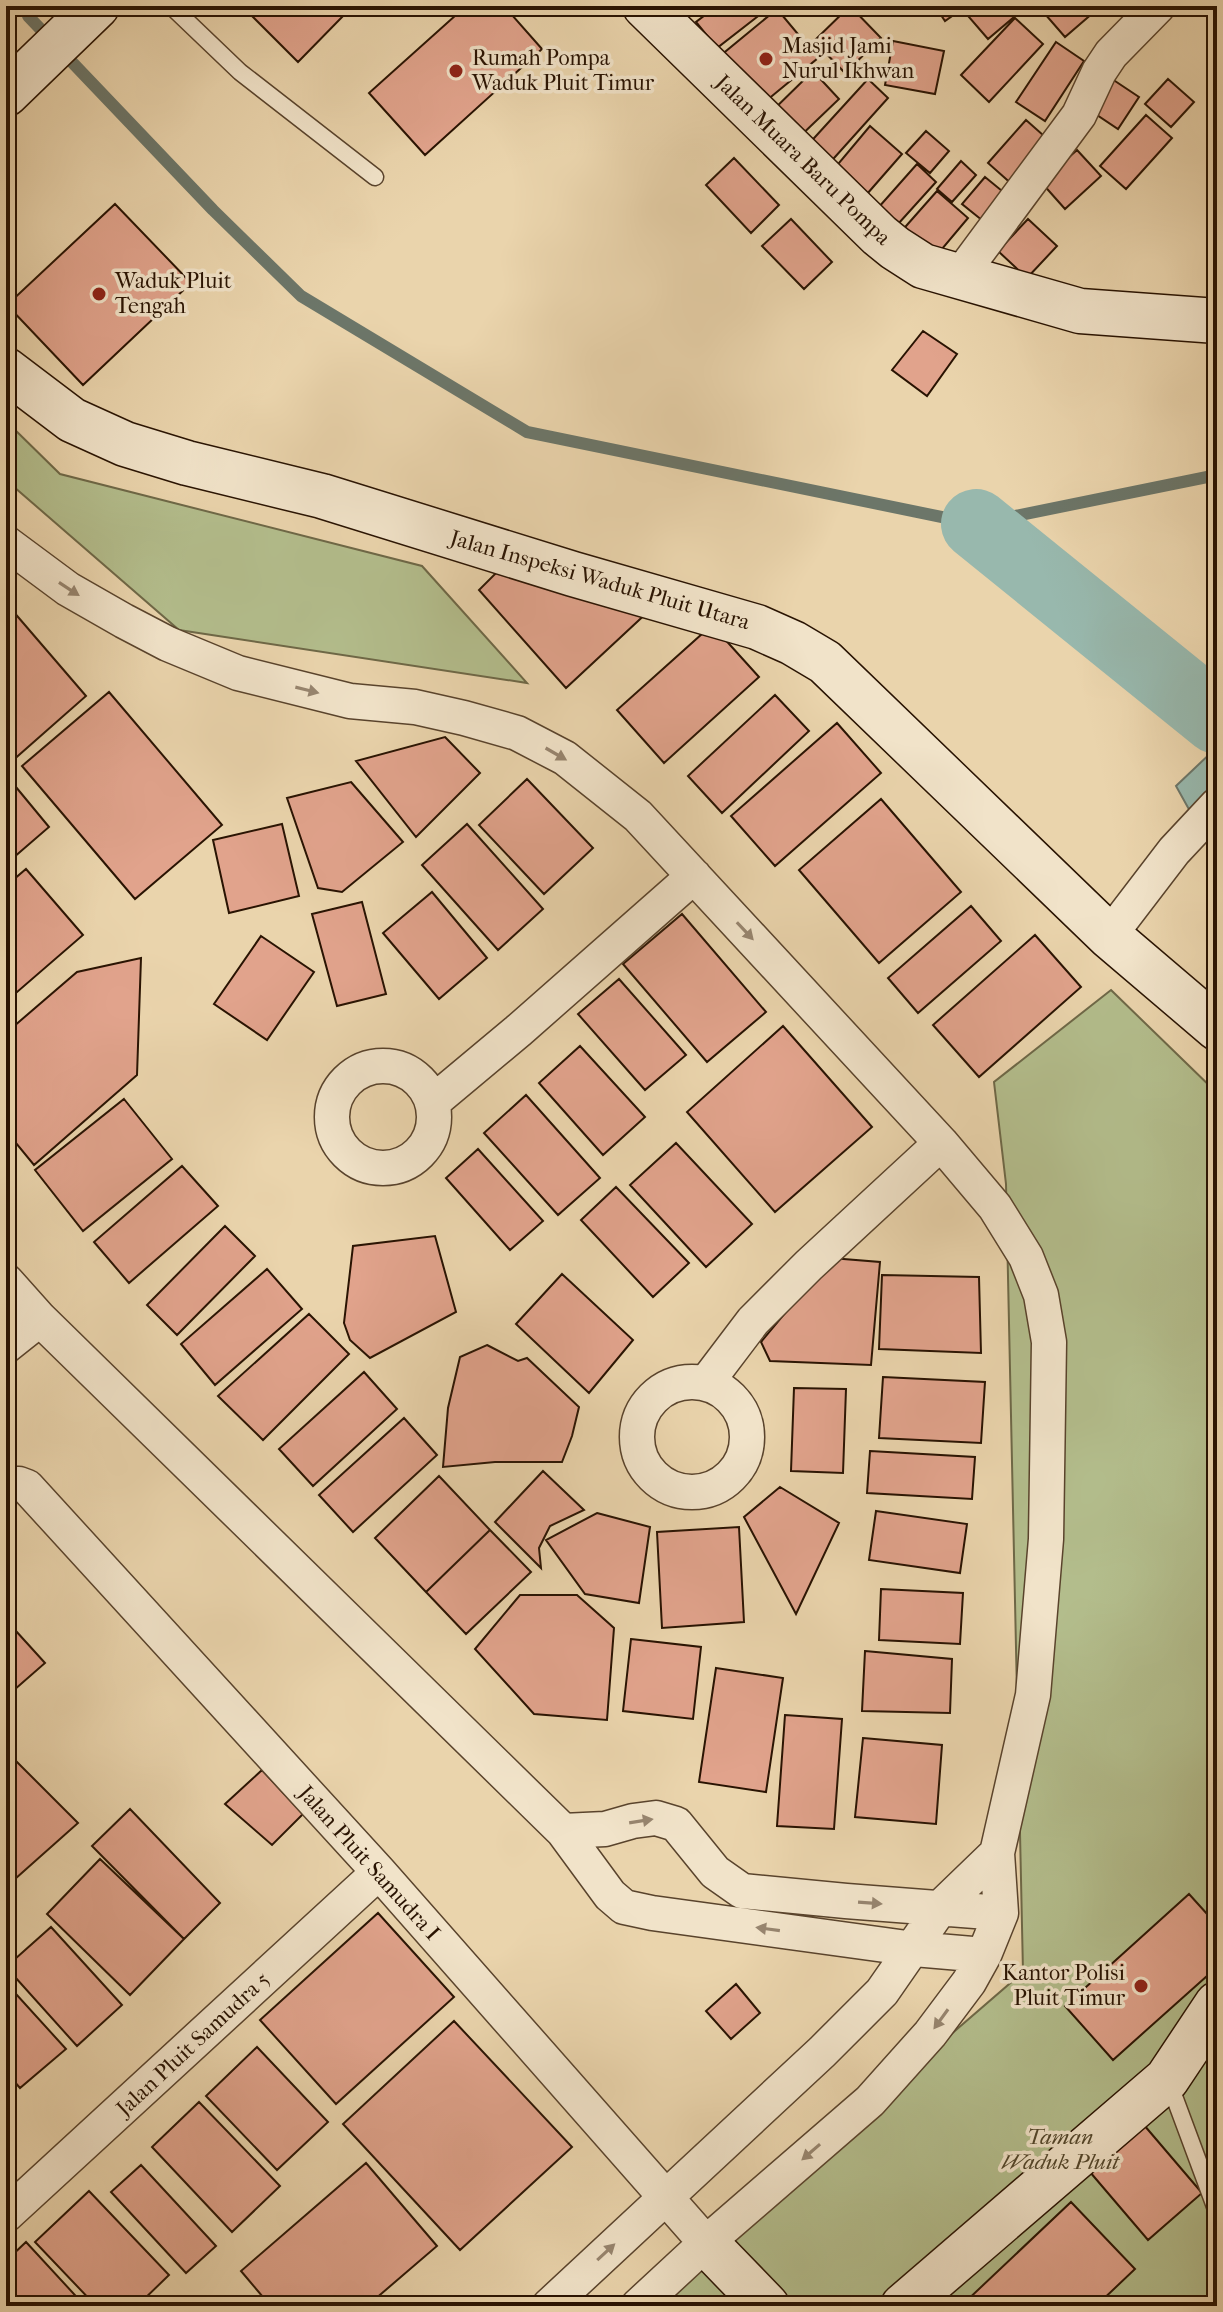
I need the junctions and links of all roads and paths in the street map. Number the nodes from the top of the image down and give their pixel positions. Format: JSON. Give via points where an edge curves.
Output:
{"nodes":[{"id":1,"x":97,"y":6,"type":"edge"},
{"id":2,"x":171,"y":6,"type":"edge"},
{"id":3,"x":645,"y":6,"type":"edge"},
{"id":4,"x":1158,"y":6,"type":"edge"},
{"id":5,"x":6,"y":94,"type":"edge"},
{"id":6,"x":375,"y":177,"type":"dead end"},
{"id":7,"x":959,"y":277,"type":"junction"},
{"id":8,"x":1217,"y":321,"type":"edge"},
{"id":9,"x":6,"y":370,"type":"edge"},
{"id":10,"x":6,"y":543,"type":"edge"},
{"id":11,"x":1217,"y":805,"type":"edge"},
{"id":12,"x":694,"y":876,"type":"junction"},
{"id":13,"x":1109,"y":936,"type":"junction"},
{"id":14,"x":1217,"y":1028,"type":"edge"},
{"id":15,"x":433,"y":1102,"type":"dead end"},
{"id":16,"x":941,"y":1143,"type":"junction"},
{"id":17,"x":6,"y":1281,"type":"edge"},
{"id":18,"x":40,"y":1319,"type":"junction"},
{"id":19,"x":6,"y":1346,"type":"edge"},
{"id":20,"x":706,"y":1383,"type":"dead end"},
{"id":21,"x":16,"y":1485,"type":"edge"},
{"id":22,"x":563,"y":1831,"type":"junction"},
{"id":23,"x":997,"y":1853,"type":"junction"},
{"id":24,"x":379,"y":1872,"type":"junction"},
{"id":25,"x":715,"y":1872,"type":"junction"},
{"id":26,"x":941,"y":1907,"type":"junction"},
{"id":27,"x":1001,"y":1913,"type":"junction"},
{"id":28,"x":711,"y":1921,"type":"junction"},
{"id":29,"x":914,"y":1949,"type":"junction"},
{"id":30,"x":984,"y":1955,"type":"junction"},
{"id":31,"x":1217,"y":2004,"type":"edge"},
{"id":32,"x":1167,"y":2079,"type":"junction"},
{"id":33,"x":665,"y":2197,"type":"junction"},
{"id":34,"x":1217,"y":2212,"type":"edge"},
{"id":35,"x":6,"y":2215,"type":"edge"},
{"id":36,"x":741,"y":2279,"type":"edge"},
{"id":37,"x":549,"y":2306,"type":"edge"},
{"id":38,"x":638,"y":2306,"type":"edge"},
{"id":39,"x":903,"y":2306,"type":"edge"}],
"edges":[{"from":1,"to":5,"type":"street"},
{"from":2,"to":6,"type":"lane","via":[[240,72]]},
{"from":3,"to":7,"type":"street","name":"Jalan Muara Baru Pompa","via":[[879,235],[923,266]]},
{"from":4,"to":7,"type":"street","via":[[1111,54],[1079,115]]},
{"from":7,"to":8,"type":"street","name":"Jalan Muara Baru Pompa","via":[[1080,311]]},
{"from":9,"to":13,"type":"street","name":"Jalan Inspeksi Waduk Pluit Utara","via":[[72,420],[125,444],[322,496],[757,627],[793,643],[825,662],[858,692]]},
{"from":10,"to":12,"type":"street","one_way":true,"via":[[68,589],[168,644],[238,673],[517,733],[565,758],[638,816]]},
{"from":11,"to":13,"type":"street"},
{"from":12,"to":15,"type":"street"},
{"from":12,"to":16,"type":"street","one_way":true},
{"from":13,"to":14,"type":"street","name":"Jalan Inspeksi Waduk Pluit Utara"},
{"from":16,"to":20,"type":"street","via":[[753,1321]]},
{"from":16,"to":23,"type":"street","via":[[995,1207],[1026,1257],[1041,1295],[1049,1342],[1046,1539],[1033,1695]]},
{"from":17,"to":18,"type":"street"},
{"from":18,"to":19,"type":"street"},
{"from":18,"to":22,"type":"street"},
{"from":21,"to":24,"type":"street","name":"Jalan Pluit Samudra I"},
{"from":22,"to":25,"type":"street","one_way":true,"via":[[656,1818],[676,1824]]},
{"from":22,"to":28,"type":"street","via":[[624,1907]]},
{"from":23,"to":26,"type":"street"},
{"from":23,"to":27,"type":"street"},
{"from":24,"to":33,"type":"street","name":"Jalan Pluit Samudra I"},
{"from":24,"to":35,"type":"street","name":"Jalan Pluit Samudra 5"},
{"from":25,"to":26,"type":"street","one_way":true,"via":[[742,1891]]},
{"from":25,"to":28,"type":"street"},
{"from":26,"to":27,"type":"street"},
{"from":26,"to":29,"type":"street"},
{"from":27,"to":30,"type":"street"},
{"from":29,"to":28,"type":"street","one_way":true},
{"from":29,"to":30,"type":"street"},
{"from":29,"to":33,"type":"street","via":[[882,1992],[822,2052]]},
{"from":30,"to":36,"type":"street","one_way":true,"via":[[969,1982],[870,2101]]},
{"from":31,"to":32,"type":"street"},
{"from":32,"to":34,"type":"lane"},
{"from":32,"to":39,"type":"street"},
{"from":33,"to":36,"type":"street","name":"Jalan Pluit Samudra I"},
{"from":37,"to":33,"type":"street","one_way":true},
{"from":36,"to":38,"type":"street"}]}
